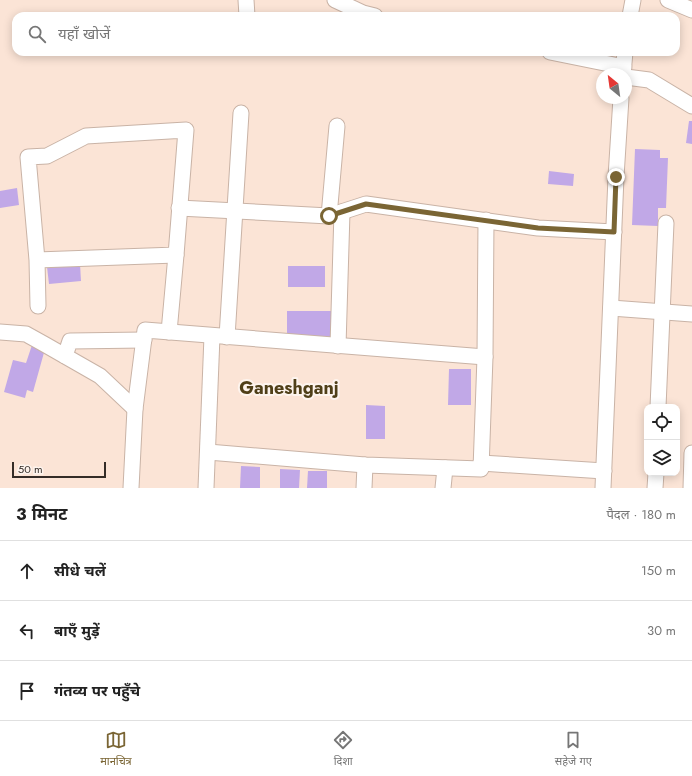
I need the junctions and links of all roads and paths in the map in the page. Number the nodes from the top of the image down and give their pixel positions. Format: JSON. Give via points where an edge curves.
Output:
{"nodes":[{"id":1,"x":246,"y":0,"type":"edge"},
{"id":2,"x":335,"y":0,"type":"edge"},
{"id":3,"x":668,"y":0,"type":"edge"},
{"id":4,"x":692,"y":10,"type":"edge"},
{"id":5,"x":247,"y":12,"type":"edge"},
{"id":6,"x":361,"y":12,"type":"edge"},
{"id":7,"x":564,"y":56,"type":"edge"},
{"id":8,"x":625,"y":56,"type":"edge"},
{"id":9,"x":606,"y":68,"type":"edge"},
{"id":10,"x":624,"y":68,"type":"edge"},
{"id":11,"x":632,"y":75,"type":"edge"},
{"id":12,"x":622,"y":104,"type":"edge"},
{"id":13,"x":692,"y":106,"type":"edge"},
{"id":14,"x":242,"y":113,"type":"dead end"},
{"id":15,"x":338,"y":126,"type":"dead end"},
{"id":16,"x":179,"y":208,"type":"junction"},
{"id":17,"x":235,"y":211,"type":"junction"},
{"id":18,"x":335,"y":214,"type":"junction"},
{"id":19,"x":486,"y":220,"type":"junction"},
{"id":20,"x":666,"y":223,"type":"dead end"},
{"id":21,"x":614,"y":232,"type":"junction"},
{"id":22,"x":176,"y":255,"type":"junction"},
{"id":23,"x":37,"y":260,"type":"junction"},
{"id":24,"x":38,"y":306,"type":"dead end"},
{"id":25,"x":611,"y":308,"type":"junction"},
{"id":26,"x":662,"y":311,"type":"junction"},
{"id":27,"x":692,"y":314,"type":"edge"},
{"id":28,"x":0,"y":332,"type":"edge"},
{"id":29,"x":169,"y":332,"type":"junction"},
{"id":30,"x":212,"y":336,"type":"junction"},
{"id":31,"x":227,"y":337,"type":"junction"},
{"id":32,"x":144,"y":340,"type":"junction"},
{"id":33,"x":338,"y":346,"type":"junction"},
{"id":34,"x":65,"y":356,"type":"junction"},
{"id":35,"x":485,"y":357,"type":"junction"},
{"id":36,"x":658,"y":404,"type":"edge"},
{"id":37,"x":135,"y":409,"type":"junction"},
{"id":38,"x":208,"y":452,"type":"junction"},
{"id":39,"x":692,"y":452,"type":"edge"},
{"id":40,"x":481,"y":463,"type":"junction"},
{"id":41,"x":365,"y":465,"type":"junction"},
{"id":42,"x":444,"y":468,"type":"junction"},
{"id":43,"x":604,"y":471,"type":"junction"},
{"id":44,"x":656,"y":476,"type":"edge"},
{"id":45,"x":132,"y":488,"type":"edge"},
{"id":46,"x":206,"y":488,"type":"edge"},
{"id":47,"x":364,"y":488,"type":"edge"},
{"id":48,"x":443,"y":488,"type":"edge"},
{"id":49,"x":603,"y":488,"type":"edge"},
{"id":50,"x":655,"y":488,"type":"edge"},
{"id":51,"x":691,"y":488,"type":"edge"}],
"edges":[{"from":1,"to":5,"type":"street"},
{"from":2,"to":6,"type":"street"},
{"from":3,"to":4,"type":"street"},
{"from":7,"to":9,"type":"street"},
{"from":8,"to":10,"type":"street"},
{"from":11,"to":13,"type":"street","via":[[649,80]]},
{"from":12,"to":21,"type":"street"},
{"from":14,"to":17,"type":"street"},
{"from":15,"to":18,"type":"street"},
{"from":16,"to":17,"type":"street"},
{"from":16,"to":22,"type":"street"},
{"from":16,"to":23,"type":"street","via":[[186,130],[86,136],[47,156],[28,157]]},
{"from":17,"to":18,"type":"street"},
{"from":17,"to":31,"type":"street"},
{"from":18,"to":19,"type":"street","via":[[366,204]]},
{"from":18,"to":33,"type":"street"},
{"from":19,"to":21,"type":"street","via":[[538,228]]},
{"from":19,"to":35,"type":"street"},
{"from":20,"to":26,"type":"street"},
{"from":21,"to":25,"type":"street"},
{"from":22,"to":23,"type":"street"},
{"from":22,"to":29,"type":"street"},
{"from":23,"to":24,"type":"street"},
{"from":25,"to":26,"type":"street"},
{"from":25,"to":43,"type":"street"},
{"from":26,"to":27,"type":"street"},
{"from":26,"to":36,"type":"street"},
{"from":28,"to":34,"type":"street","via":[[26,334]]},
{"from":29,"to":30,"type":"street"},
{"from":29,"to":32,"type":"street","via":[[146,330]]},
{"from":30,"to":31,"type":"street"},
{"from":30,"to":38,"type":"street"},
{"from":31,"to":33,"type":"street"},
{"from":32,"to":34,"type":"street","via":[[70,341]]},
{"from":32,"to":37,"type":"street"},
{"from":33,"to":35,"type":"street"},
{"from":34,"to":37,"type":"street","via":[[100,376]]},
{"from":35,"to":40,"type":"street"},
{"from":37,"to":45,"type":"street"},
{"from":38,"to":41,"type":"street"},
{"from":38,"to":46,"type":"street"},
{"from":39,"to":51,"type":"street"},
{"from":40,"to":42,"type":"street","via":[[481,469]]},
{"from":40,"to":43,"type":"street"},
{"from":41,"to":42,"type":"street"},
{"from":41,"to":47,"type":"street"},
{"from":42,"to":48,"type":"street"},
{"from":43,"to":49,"type":"street"},
{"from":44,"to":50,"type":"street"}]}
